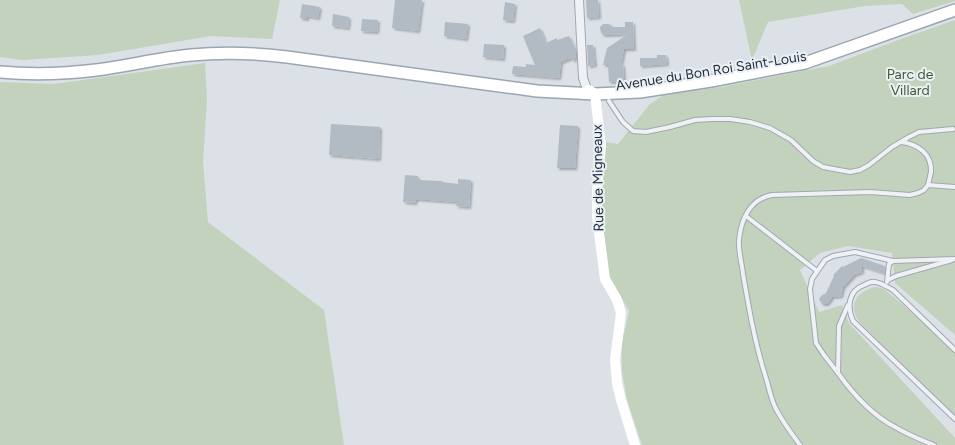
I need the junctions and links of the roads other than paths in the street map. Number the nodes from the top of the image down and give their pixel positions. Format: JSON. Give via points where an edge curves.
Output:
{"nodes":[{"id":1,"x":579,"y":0,"type":"edge"},
{"id":2,"x":955,"y":10,"type":"edge"},
{"id":3,"x":0,"y":72,"type":"edge"},
{"id":4,"x":591,"y":91,"type":"junction"},
{"id":5,"x":609,"y":101,"type":"dead end"},
{"id":6,"x":953,"y":129,"type":"dead end"},
{"id":7,"x":902,"y":142,"type":"junction"},
{"id":8,"x":928,"y":185,"type":"junction"},
{"id":9,"x":955,"y":187,"type":"edge"},
{"id":10,"x":746,"y":216,"type":"junction"},
{"id":11,"x":955,"y":259,"type":"edge"},
{"id":12,"x":893,"y":261,"type":"junction"},
{"id":13,"x":817,"y":271,"type":"junction"},
{"id":14,"x":888,"y":280,"type":"junction"},
{"id":15,"x":884,"y":285,"type":"junction"},
{"id":16,"x":849,"y":304,"type":"junction"},
{"id":17,"x":955,"y":350,"type":"edge"},
{"id":18,"x":838,"y":373,"type":"junction"},
{"id":19,"x":955,"y":419,"type":"edge"},
{"id":20,"x":635,"y":445,"type":"edge"},
{"id":21,"x":800,"y":445,"type":"edge"},
{"id":22,"x":934,"y":445,"type":"edge"}],
"edges":[{"from":1,"to":4,"type":"street","via":[[583,78]]},
{"from":2,"to":4,"type":"main road","name":"Avenue du Bon Roi Saint-Louis","via":[[799,58]]},
{"from":3,"to":4,"type":"main road","name":"Avenue du Bon Roi Saint-Louis","via":[[68,73],[170,57],[226,53],[266,55],[513,88]]},
{"from":4,"to":20,"type":"street","name":"Rue de Migneaux","via":[[600,146],[597,217],[606,279],[621,313],[615,360],[617,383]]},
{"from":5,"to":7,"type":"lane","via":[[633,131],[646,132],[695,120],[750,122],[770,128],[790,140],[824,167],[850,172],[869,165]]},
{"from":6,"to":7,"type":"lane","via":[[919,132]]},
{"from":7,"to":8,"type":"lane","via":[[911,143],[926,154],[931,171]]},
{"from":8,"to":9,"type":"lane"},
{"from":8,"to":10,"type":"lane","via":[[918,194],[910,195],[870,192],[772,195],[753,204]]},
{"from":10,"to":13,"type":"lane"},
{"from":10,"to":21,"type":"lane","via":[[739,242],[758,356],[775,407]]},
{"from":11,"to":12,"type":"lane"},
{"from":11,"to":14,"type":"lane"},
{"from":12,"to":13,"type":"lane","via":[[855,252],[845,253],[825,260]]},
{"from":12,"to":14,"type":"lane"},
{"from":13,"to":18,"type":"lane","via":[[810,289],[816,343]]},
{"from":14,"to":15,"type":"lane"},
{"from":15,"to":16,"type":"lane","via":[[873,281],[861,286],[852,294]]},
{"from":15,"to":17,"type":"lane"},
{"from":16,"to":18,"type":"lane","via":[[840,326]]},
{"from":16,"to":19,"type":"lane","via":[[853,321]]},
{"from":18,"to":22,"type":"lane","via":[[859,400],[878,416]]}]}
